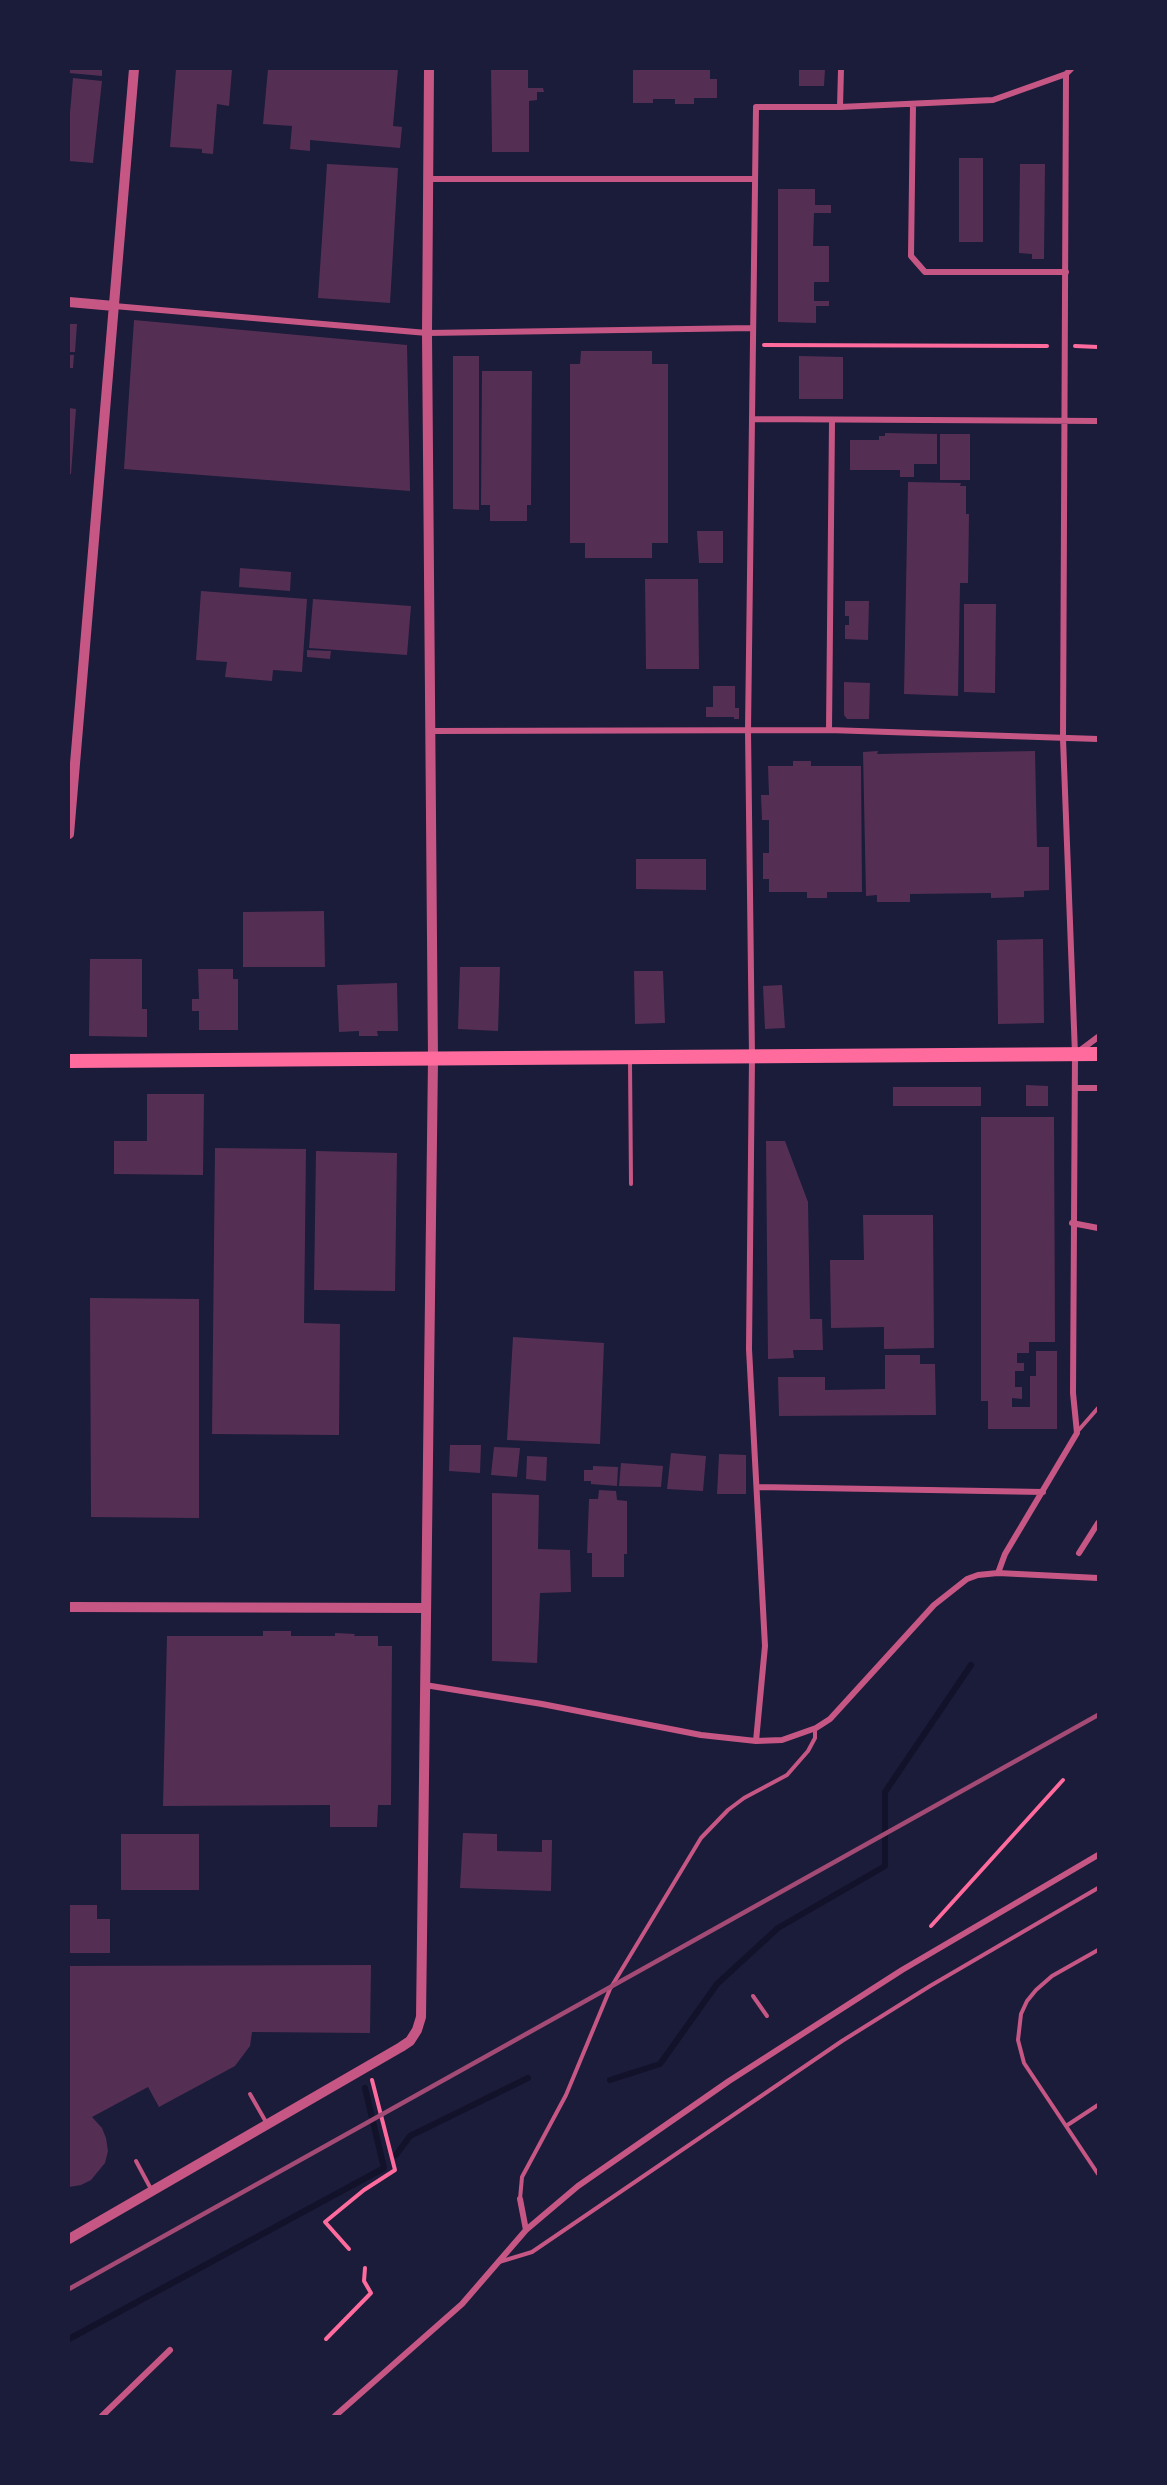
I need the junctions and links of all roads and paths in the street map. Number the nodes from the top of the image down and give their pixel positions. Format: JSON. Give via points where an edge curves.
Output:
{"nodes":[{"id":1,"x":134,"y":69,"type":"edge"},
{"id":2,"x":429,"y":69,"type":"edge"},
{"id":3,"x":841,"y":69,"type":"edge"},
{"id":4,"x":1069,"y":72,"type":"edge"},
{"id":5,"x":913,"y":105,"type":"junction"},
{"id":6,"x":840,"y":107,"type":"junction"},
{"id":7,"x":429,"y":179,"type":"junction"},
{"id":8,"x":755,"y":179,"type":"junction"},
{"id":9,"x":1066,"y":272,"type":"junction"},
{"id":10,"x":69,"y":302,"type":"edge"},
{"id":11,"x":114,"y":306,"type":"junction"},
{"id":12,"x":753,"y":328,"type":"junction"},
{"id":13,"x":427,"y":333,"type":"junction"},
{"id":14,"x":760,"y":345,"type":"dead end"},
{"id":15,"x":1047,"y":346,"type":"dead end"},
{"id":16,"x":1074,"y":346,"type":"dead end"},
{"id":17,"x":1098,"y":347,"type":"edge"},
{"id":18,"x":752,"y":419,"type":"junction"},
{"id":19,"x":831,"y":421,"type":"junction"},
{"id":20,"x":1065,"y":421,"type":"junction"},
{"id":21,"x":1098,"y":421,"type":"edge"},
{"id":22,"x":748,"y":730,"type":"junction"},
{"id":23,"x":828,"y":730,"type":"junction"},
{"id":24,"x":431,"y":731,"type":"junction"},
{"id":25,"x":73,"y":734,"type":"edge"},
{"id":26,"x":1063,"y":739,"type":"junction"},
{"id":27,"x":1098,"y":739,"type":"edge"},
{"id":28,"x":69,"y":834,"type":"edge"},
{"id":29,"x":1098,"y":1037,"type":"edge"},
{"id":30,"x":1075,"y":1054,"type":"junction"},
{"id":31,"x":1098,"y":1054,"type":"edge"},
{"id":32,"x":752,"y":1057,"type":"junction"},
{"id":33,"x":630,"y":1058,"type":"junction"},
{"id":34,"x":433,"y":1059,"type":"junction"},
{"id":35,"x":69,"y":1062,"type":"edge"},
{"id":36,"x":1076,"y":1089,"type":"junction"},
{"id":37,"x":1098,"y":1089,"type":"edge"},
{"id":38,"x":630,"y":1184,"type":"dead end"},
{"id":39,"x":1072,"y":1223,"type":"junction"},
{"id":40,"x":1098,"y":1228,"type":"edge"},
{"id":41,"x":1098,"y":1408,"type":"edge"},
{"id":42,"x":1077,"y":1433,"type":"junction"},
{"id":43,"x":758,"y":1487,"type":"junction"},
{"id":44,"x":1043,"y":1492,"type":"junction"},
{"id":45,"x":1098,"y":1523,"type":"edge"},
{"id":46,"x":1079,"y":1553,"type":"dead end"},
{"id":47,"x":998,"y":1573,"type":"junction"},
{"id":48,"x":1098,"y":1578,"type":"edge"},
{"id":49,"x":69,"y":1607,"type":"edge"},
{"id":50,"x":424,"y":1608,"type":"junction"},
{"id":51,"x":424,"y":1684,"type":"junction"},
{"id":52,"x":816,"y":1728,"type":"junction"},
{"id":53,"x":756,"y":1741,"type":"junction"},
{"id":54,"x":1063,"y":1780,"type":"dead end"},
{"id":55,"x":1098,"y":1855,"type":"edge"},
{"id":56,"x":1098,"y":1888,"type":"edge"},
{"id":57,"x":931,"y":1926,"type":"dead end"},
{"id":58,"x":1098,"y":1950,"type":"edge"},
{"id":59,"x":753,"y":1996,"type":"dead end"},
{"id":60,"x":767,"y":2016,"type":"dead end"},
{"id":61,"x":368,"y":2068,"type":"junction"},
{"id":62,"x":250,"y":2094,"type":"dead end"},
{"id":63,"x":1098,"y":2105,"type":"edge"},
{"id":64,"x":267,"y":2125,"type":"junction"},
{"id":65,"x":1066,"y":2126,"type":"junction"},
{"id":66,"x":136,"y":2161,"type":"dead end"},
{"id":67,"x":1098,"y":2174,"type":"edge"},
{"id":68,"x":152,"y":2191,"type":"junction"},
{"id":69,"x":520,"y":2199,"type":"joint"},
{"id":70,"x":526,"y":2230,"type":"junction"},
{"id":71,"x":69,"y":2239,"type":"edge"},
{"id":72,"x":349,"y":2249,"type":"dead end"},
{"id":73,"x":498,"y":2262,"type":"junction"},
{"id":74,"x":365,"y":2268,"type":"dead end"},
{"id":75,"x":326,"y":2339,"type":"dead end"},
{"id":76,"x":170,"y":2350,"type":"dead end"},
{"id":77,"x":102,"y":2416,"type":"edge"},
{"id":78,"x":335,"y":2416,"type":"edge"}],
"edges":[{"from":1,"to":11,"type":"street"},
{"from":2,"to":7,"type":"street"},
{"from":3,"to":6,"type":"street"},
{"from":4,"to":5,"type":"street","via":[[993,100]]},
{"from":4,"to":9,"type":"street"},
{"from":5,"to":6,"type":"street"},
{"from":5,"to":9,"type":"street","via":[[911,256],[925,272]]},
{"from":6,"to":8,"type":"street","via":[[756,107]]},
{"from":7,"to":8,"type":"street"},
{"from":7,"to":13,"type":"street"},
{"from":8,"to":12,"type":"street"},
{"from":9,"to":20,"type":"street"},
{"from":10,"to":11,"type":"street"},
{"from":11,"to":13,"type":"street"},
{"from":11,"to":25,"type":"street"},
{"from":12,"to":13,"type":"street"},
{"from":12,"to":18,"type":"street"},
{"from":13,"to":24,"type":"street"},
{"from":14,"to":15,"type":"path"},
{"from":16,"to":17,"type":"path"},
{"from":18,"to":19,"type":"street"},
{"from":18,"to":22,"type":"street"},
{"from":19,"to":20,"type":"street"},
{"from":19,"to":23,"type":"street"},
{"from":20,"to":21,"type":"street"},
{"from":20,"to":26,"type":"street"},
{"from":22,"to":23,"type":"street"},
{"from":22,"to":24,"type":"street"},
{"from":22,"to":32,"type":"street"},
{"from":23,"to":26,"type":"street"},
{"from":24,"to":34,"type":"street"},
{"from":25,"to":28,"type":"street"},
{"from":26,"to":27,"type":"street"},
{"from":26,"to":30,"type":"street"},
{"from":29,"to":30,"type":"street"},
{"from":30,"to":31,"type":"highway"},
{"from":30,"to":32,"type":"highway"},
{"from":30,"to":36,"type":"street"},
{"from":32,"to":33,"type":"highway"},
{"from":32,"to":43,"type":"street","via":[[749,1349]]},
{"from":33,"to":34,"type":"highway"},
{"from":33,"to":38,"type":"lane"},
{"from":34,"to":35,"type":"highway"},
{"from":34,"to":50,"type":"street"},
{"from":36,"to":37,"type":"street"},
{"from":36,"to":39,"type":"street"},
{"from":39,"to":40,"type":"street"},
{"from":39,"to":42,"type":"street","via":[[1073,1393]]},
{"from":41,"to":42,"type":"lane"},
{"from":42,"to":44,"type":"street"},
{"from":43,"to":44,"type":"street"},
{"from":43,"to":53,"type":"street","via":[[765,1646]]},
{"from":44,"to":47,"type":"street","via":[[1005,1554]]},
{"from":45,"to":46,"type":"street"},
{"from":47,"to":48,"type":"street"},
{"from":47,"to":52,"type":"street","via":[[978,1575],[951,1590],[849,1701]]},
{"from":49,"to":50,"type":"street"},
{"from":50,"to":51,"type":"street"},
{"from":51,"to":53,"type":"street","via":[[701,1735]]},
{"from":51,"to":61,"type":"street","via":[[421,2017],[410,2041]]},
{"from":52,"to":53,"type":"street","via":[[782,1740]]},
{"from":52,"to":69,"type":"lane","via":[[808,1751],[787,1775],[744,1798],[701,1838],[610,1989],[566,2095],[522,2177]]},
{"from":54,"to":57,"type":"path"},
{"from":55,"to":70,"type":"street","via":[[902,1970],[729,2081],[578,2186]]},
{"from":56,"to":73,"type":"lane","via":[[842,2041],[532,2252]]},
{"from":58,"to":65,"type":"lane","via":[[1042,1983],[1027,2001],[1018,2026],[1024,2063]]},
{"from":59,"to":60,"type":"lane"},
{"from":61,"to":64,"type":"street"},
{"from":61,"to":72,"type":"path","via":[[395,2170],[325,2222]]},
{"from":62,"to":64,"type":"lane"},
{"from":63,"to":65,"type":"lane"},
{"from":64,"to":68,"type":"street"},
{"from":65,"to":67,"type":"lane"},
{"from":66,"to":68,"type":"lane"},
{"from":68,"to":71,"type":"street"},
{"from":69,"to":70,"type":"street"},
{"from":70,"to":73,"type":"street"},
{"from":73,"to":78,"type":"street","via":[[462,2304]]},
{"from":74,"to":75,"type":"path","via":[[364,2281],[371,2293]]},
{"from":76,"to":77,"type":"street"}]}
